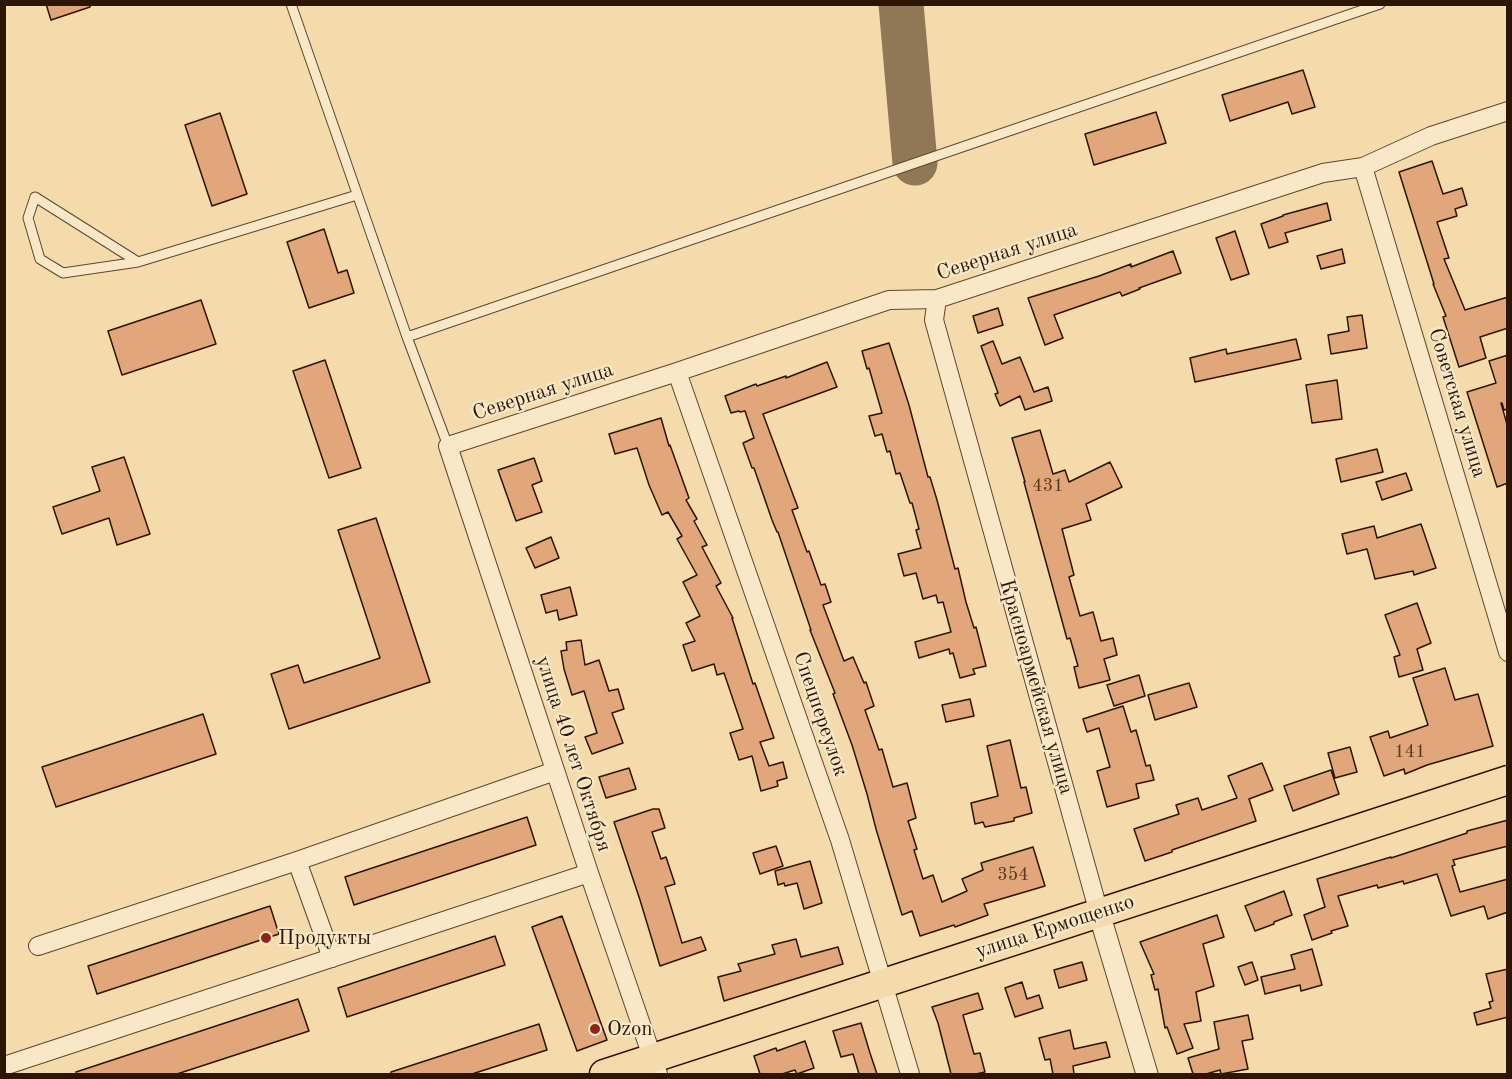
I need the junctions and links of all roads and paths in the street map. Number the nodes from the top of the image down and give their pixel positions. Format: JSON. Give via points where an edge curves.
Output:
{"nodes":[{"id":1,"x":291,"y":4,"type":"edge"},
{"id":2,"x":1380,"y":4,"type":"edge"},
{"id":3,"x":1508,"y":111,"type":"edge"},
{"id":4,"x":1363,"y":167,"type":"junction"},
{"id":5,"x":357,"y":195,"type":"junction"},
{"id":6,"x":138,"y":262,"type":"junction"},
{"id":7,"x":937,"y":299,"type":"junction"},
{"id":8,"x":407,"y":337,"type":"junction"},
{"id":9,"x":677,"y":372,"type":"junction"},
{"id":10,"x":448,"y":446,"type":"junction"},
{"id":11,"x":1508,"y":652,"type":"edge"},
{"id":12,"x":555,"y":771,"type":"junction"},
{"id":13,"x":1508,"y":780,"type":"edge"},
{"id":14,"x":297,"y":861,"type":"junction"},
{"id":15,"x":589,"y":873,"type":"junction"},
{"id":16,"x":1099,"y":913,"type":"junction"},
{"id":17,"x":38,"y":946,"type":"dead end"},
{"id":18,"x":332,"y":958,"type":"junction"},
{"id":19,"x":882,"y":984,"type":"junction"},
{"id":20,"x":4,"y":1066,"type":"edge"},
{"id":21,"x":655,"y":1067,"type":"edge"},
{"id":22,"x":604,"y":1074,"type":"edge"},
{"id":23,"x":909,"y":1074,"type":"edge"},
{"id":24,"x":1147,"y":1074,"type":"edge"}],
"edges":[{"from":1,"to":5,"type":"lane"},
{"from":2,"to":8,"type":"lane"},
{"from":3,"to":4,"type":"street","name":"Северная улица","via":[[1431,136]]},
{"from":4,"to":7,"type":"street","name":"Северная улица","via":[[1323,173]]},
{"from":4,"to":11,"type":"street","name":"Советская улица"},
{"from":5,"to":6,"type":"lane"},
{"from":5,"to":8,"type":"lane"},
{"from":6,"to":6,"type":"lane","via":[[63,273],[40,260],[28,218],[35,197]]},
{"from":7,"to":9,"type":"street","name":"Северная улица","via":[[889,300]]},
{"from":7,"to":16,"type":"street","name":"Красноармейская улица","via":[[934,320]]},
{"from":8,"to":10,"type":"lane"},
{"from":9,"to":10,"type":"street","name":"Северная улица"},
{"from":9,"to":19,"type":"street","name":"Спецпереулок","via":[[840,840]]},
{"from":10,"to":12,"type":"street","name":"улица 40 лет Октября"},
{"from":12,"to":14,"type":"street"},
{"from":12,"to":15,"type":"street","name":"улица 40 лет Октября"},
{"from":13,"to":16,"type":"highway","name":"улица Ермощенко"},
{"from":14,"to":17,"type":"street"},
{"from":14,"to":18,"type":"street"},
{"from":15,"to":18,"type":"street"},
{"from":15,"to":21,"type":"street","name":"улица 40 лет Октября"},
{"from":16,"to":19,"type":"highway","name":"улица Ермощенко"},
{"from":16,"to":24,"type":"street","name":"Красноармейская улица"},
{"from":18,"to":20,"type":"street"},
{"from":19,"to":21,"type":"highway","name":"улица Ермощенко"},
{"from":19,"to":23,"type":"street","name":"Спецпереулок"},
{"from":21,"to":22,"type":"highway","name":"улица Ермощенко"}]}
